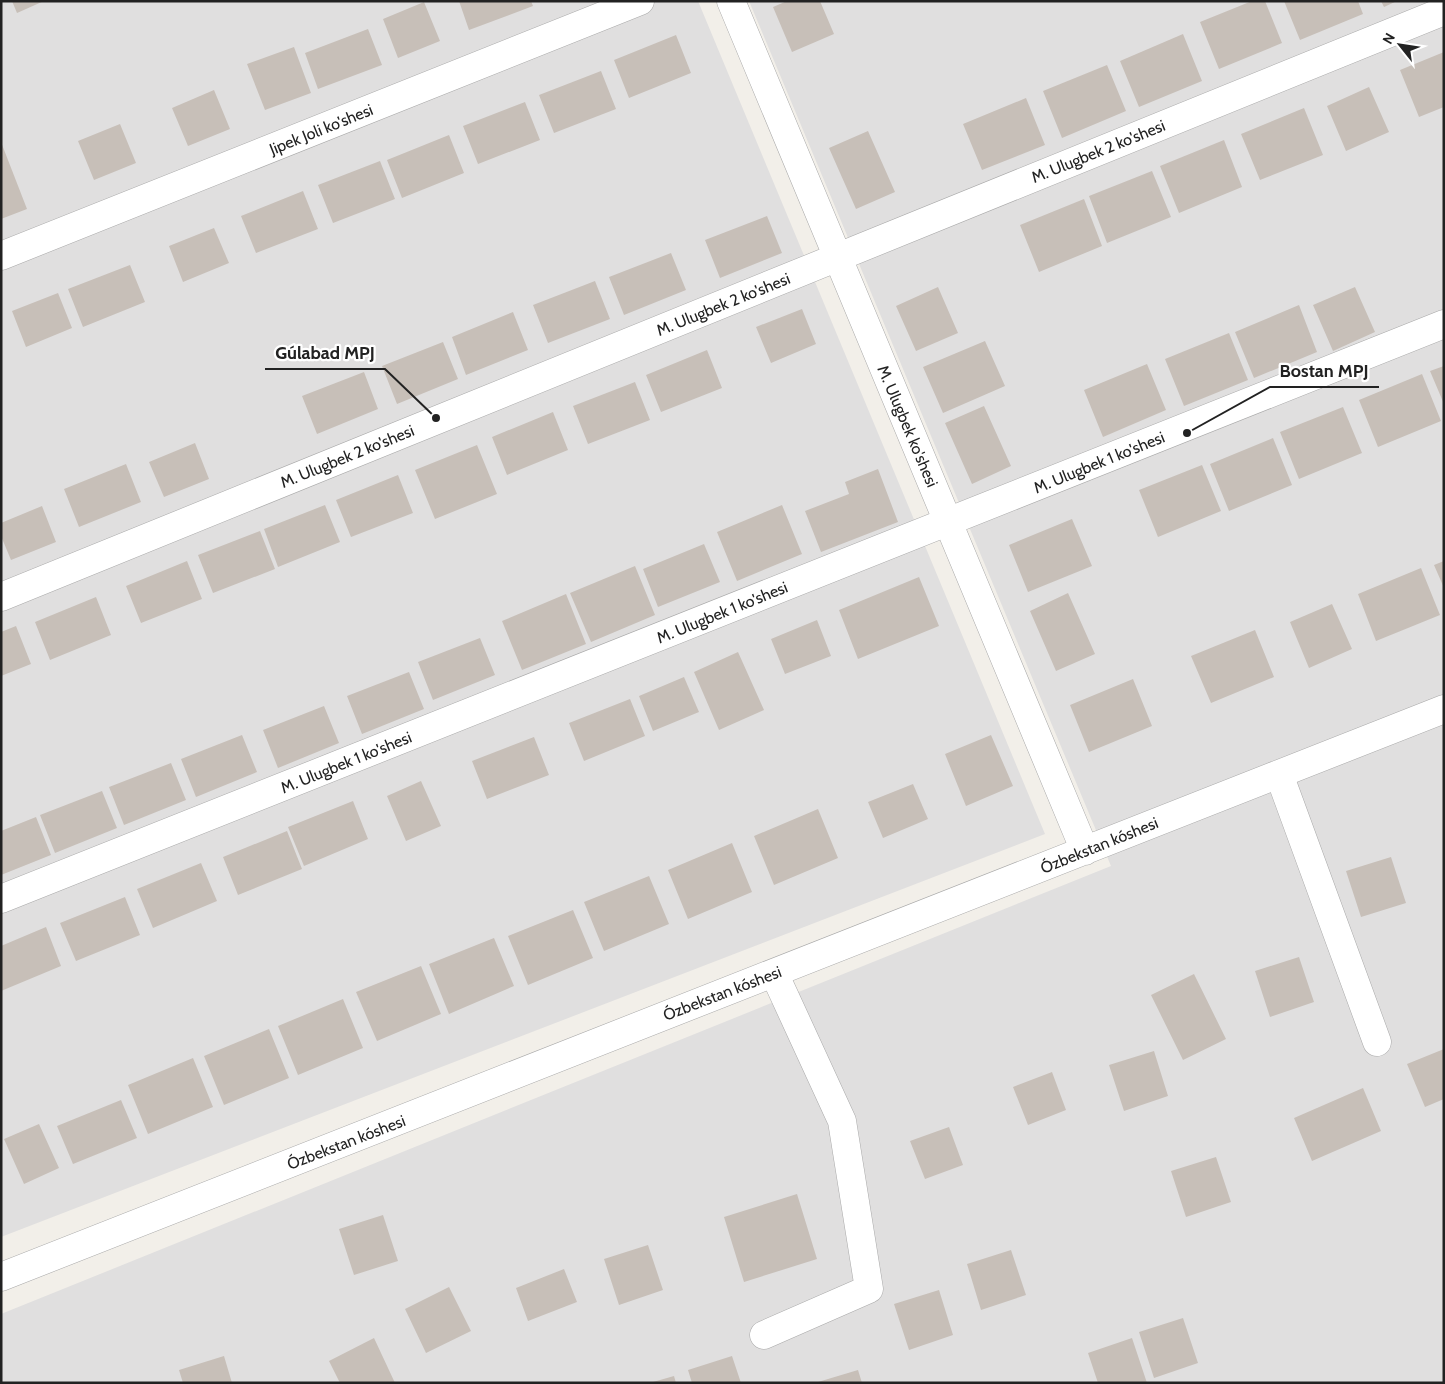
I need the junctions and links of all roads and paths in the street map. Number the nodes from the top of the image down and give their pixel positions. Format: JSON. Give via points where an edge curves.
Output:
{"nodes":[{"id":1,"x":640,"y":1,"type":"edge"},
{"id":2,"x":731,"y":1,"type":"edge"},
{"id":3,"x":1444,"y":10,"type":"edge"},
{"id":4,"x":1,"y":256,"type":"edge"},
{"id":5,"x":838,"y":257,"type":"junction"},
{"id":6,"x":1444,"y":324,"type":"edge"},
{"id":7,"x":948,"y":522,"type":"junction"},
{"id":8,"x":1,"y":597,"type":"edge"},
{"id":9,"x":1444,"y":709,"type":"edge"},
{"id":10,"x":1279,"y":774,"type":"junction"},
{"id":11,"x":1085,"y":851,"type":"junction"},
{"id":12,"x":1,"y":899,"type":"edge"},
{"id":13,"x":774,"y":973,"type":"junction"},
{"id":14,"x":1377,"y":1042,"type":"dead end"},
{"id":15,"x":1,"y":1277,"type":"edge"},
{"id":16,"x":764,"y":1335,"type":"dead end"}],
"edges":[{"from":1,"to":4,"type":"street","name":"Jipek Joli ko'shesi"},
{"from":2,"to":5,"type":"street","name":"M. Ulugbek ko'shesi"},
{"from":3,"to":5,"type":"street","name":"M. Ulugbek 2 ko'shesi"},
{"from":5,"to":7,"type":"street","name":"M. Ulugbek ko'shesi"},
{"from":5,"to":8,"type":"street","name":"M. Ulugbek 2 ko'shesi"},
{"from":6,"to":7,"type":"street","name":"M. Ulugbek 1 ko'shesi"},
{"from":7,"to":11,"type":"street","name":"M. Ulugbek ko'shesi"},
{"from":7,"to":12,"type":"street","name":"M. Ulugbek 1 ko'shesi"},
{"from":9,"to":10,"type":"street","name":"Ózbekstan kóshesi"},
{"from":10,"to":11,"type":"street","name":"Ózbekstan kóshesi"},
{"from":10,"to":14,"type":"street"},
{"from":11,"to":13,"type":"street","name":"Ózbekstan kóshesi"},
{"from":13,"to":15,"type":"street","name":"Ózbekstan kóshesi"},
{"from":13,"to":16,"type":"street","via":[[842,1121],[869,1289]]}]}
